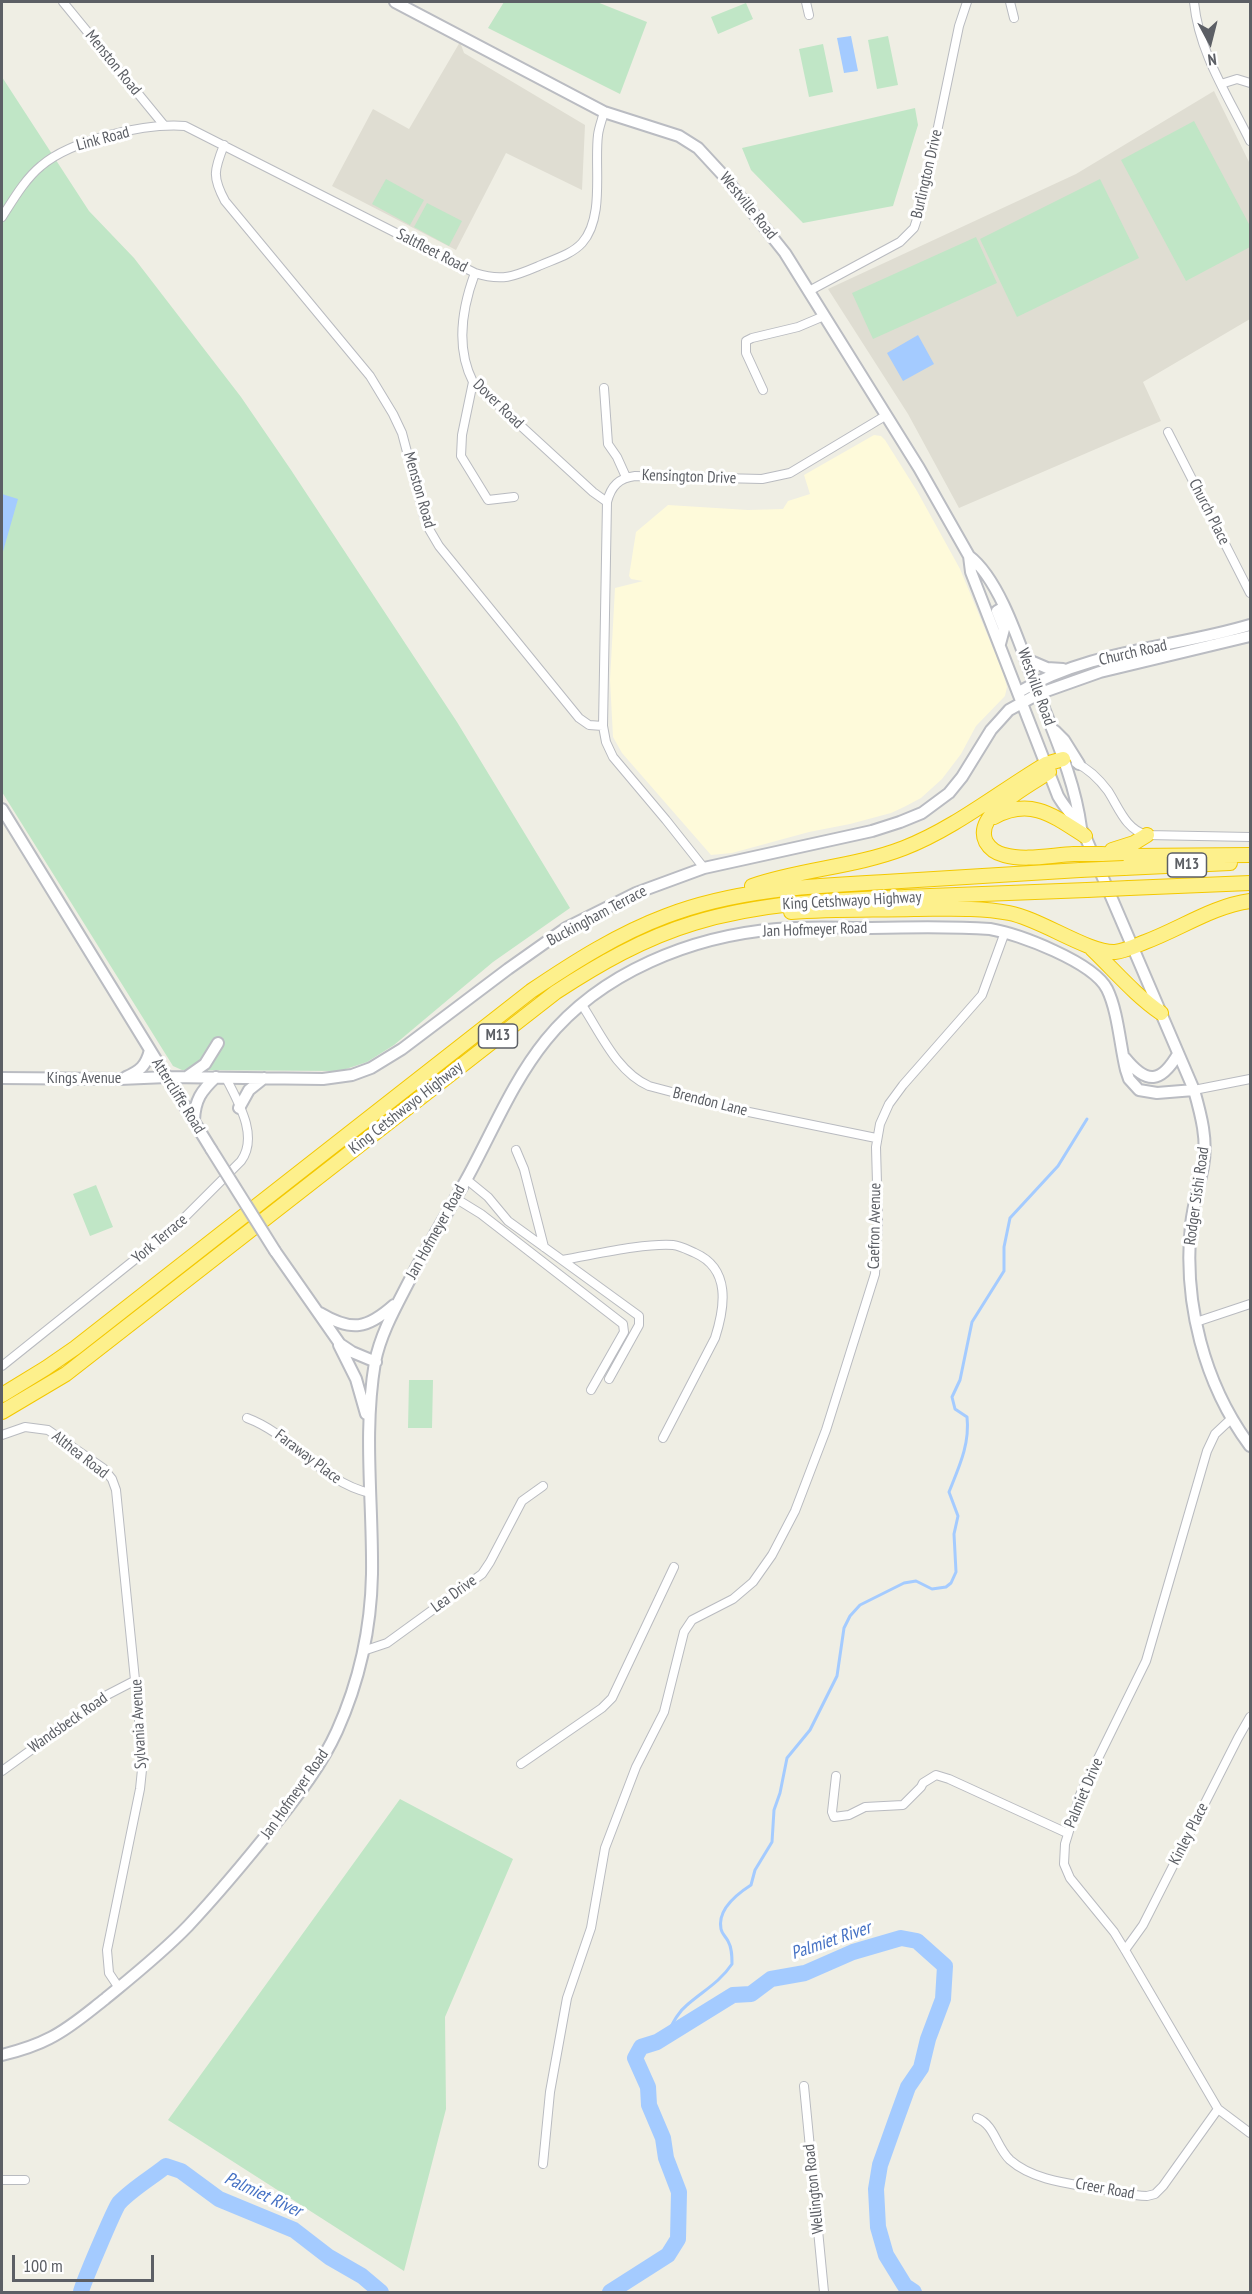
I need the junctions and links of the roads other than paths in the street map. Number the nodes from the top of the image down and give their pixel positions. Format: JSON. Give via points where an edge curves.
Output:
{"nodes":[{"id":1,"x":63,"y":2,"type":"edge"},
{"id":2,"x":394,"y":2,"type":"edge"},
{"id":3,"x":806,"y":2,"type":"edge"},
{"id":4,"x":966,"y":2,"type":"edge"},
{"id":5,"x":1010,"y":2,"type":"edge"},
{"id":6,"x":1194,"y":2,"type":"edge"},
{"id":7,"x":809,"y":15,"type":"dead end"},
{"id":8,"x":1014,"y":18,"type":"dead end"},
{"id":9,"x":1251,"y":83,"type":"edge"},
{"id":10,"x":1221,"y":84,"type":"junction"},
{"id":11,"x":604,"y":112,"type":"junction"},
{"id":12,"x":163,"y":124,"type":"junction"},
{"id":13,"x":1251,"y":141,"type":"edge"},
{"id":14,"x":224,"y":145,"type":"junction"},
{"id":15,"x":2,"y":217,"type":"edge"},
{"id":16,"x":475,"y":273,"type":"junction"},
{"id":17,"x":809,"y":291,"type":"junction"},
{"id":18,"x":824,"y":316,"type":"junction"},
{"id":19,"x":473,"y":382,"type":"junction"},
{"id":20,"x":604,"y":388,"type":"dead end"},
{"id":21,"x":763,"y":390,"type":"dead end"},
{"id":22,"x":885,"y":416,"type":"junction"},
{"id":23,"x":1168,"y":432,"type":"dead end"},
{"id":24,"x":626,"y":477,"type":"junction"},
{"id":25,"x":514,"y":497,"type":"dead end"},
{"id":26,"x":607,"y":502,"type":"junction"},
{"id":27,"x":969,"y":556,"type":"junction"},
{"id":28,"x":1251,"y":593,"type":"edge"},
{"id":29,"x":1004,"y":607,"type":"junction"},
{"id":30,"x":1251,"y":625,"type":"edge"},
{"id":31,"x":1251,"y":636,"type":"edge"},
{"id":32,"x":1000,"y":644,"type":"junction"},
{"id":33,"x":1026,"y":659,"type":"junction"},
{"id":34,"x":1070,"y":669,"type":"junction"},
{"id":35,"x":1034,"y":683,"type":"junction"},
{"id":36,"x":1038,"y":694,"type":"junction"},
{"id":37,"x":1021,"y":697,"type":"junction"},
{"id":38,"x":603,"y":726,"type":"junction"},
{"id":39,"x":1052,"y":729,"type":"junction"},
{"id":40,"x":1070,"y":763,"type":"junction"},
{"id":41,"x":1047,"y":768,"type":"junction"},
{"id":42,"x":2,"y":809,"type":"edge"},
{"id":43,"x":986,"y":821,"type":"junction"},
{"id":44,"x":1083,"y":832,"type":"junction"},
{"id":45,"x":1147,"y":835,"type":"junction"},
{"id":46,"x":1251,"y":837,"type":"edge"},
{"id":47,"x":1101,"y":854,"type":"junction"},
{"id":48,"x":1251,"y":855,"type":"edge"},
{"id":49,"x":1251,"y":862,"type":"edge"},
{"id":50,"x":704,"y":868,"type":"junction"},
{"id":51,"x":1251,"y":883,"type":"edge"},
{"id":52,"x":1251,"y":901,"type":"edge"},
{"id":53,"x":704,"y":904,"type":"junction"},
{"id":54,"x":1005,"y":932,"type":"junction"},
{"id":55,"x":654,"y":938,"type":"junction"},
{"id":56,"x":1089,"y":946,"type":"junction"},
{"id":57,"x":1131,"y":948,"type":"junction"},
{"id":58,"x":582,"y":1005,"type":"junction"},
{"id":59,"x":1161,"y":1013,"type":"junction"},
{"id":60,"x":218,"y":1043,"type":"dead end"},
{"id":61,"x":150,"y":1050,"type":"junction"},
{"id":62,"x":1122,"y":1054,"type":"junction"},
{"id":63,"x":1178,"y":1054,"type":"junction"},
{"id":64,"x":167,"y":1077,"type":"junction"},
{"id":65,"x":185,"y":1077,"type":"junction"},
{"id":66,"x":2,"y":1078,"type":"edge"},
{"id":67,"x":221,"y":1078,"type":"junction"},
{"id":68,"x":265,"y":1078,"type":"junction"},
{"id":69,"x":120,"y":1079,"type":"junction"},
{"id":70,"x":1251,"y":1079,"type":"edge"},
{"id":71,"x":1194,"y":1090,"type":"junction"},
{"id":72,"x":239,"y":1107,"type":"junction"},
{"id":73,"x":194,"y":1120,"type":"junction"},
{"id":74,"x":876,"y":1138,"type":"junction"},
{"id":75,"x":516,"y":1150,"type":"dead end"},
{"id":76,"x":466,"y":1179,"type":"junction"},
{"id":77,"x":455,"y":1198,"type":"junction"},
{"id":78,"x":544,"y":1247,"type":"junction"},
{"id":79,"x":562,"y":1260,"type":"junction"},
{"id":80,"x":399,"y":1301,"type":"junction"},
{"id":81,"x":1251,"y":1304,"type":"edge"},
{"id":82,"x":315,"y":1310,"type":"junction"},
{"id":83,"x":1196,"y":1322,"type":"junction"},
{"id":84,"x":335,"y":1338,"type":"junction"},
{"id":85,"x":375,"y":1362,"type":"junction"},
{"id":86,"x":2,"y":1366,"type":"edge"},
{"id":87,"x":609,"y":1379,"type":"dead end"},
{"id":88,"x":591,"y":1390,"type":"dead end"},
{"id":89,"x":2,"y":1395,"type":"edge"},
{"id":90,"x":2,"y":1412,"type":"edge"},
{"id":91,"x":247,"y":1418,"type":"dead end"},
{"id":92,"x":1232,"y":1418,"type":"junction"},
{"id":93,"x":369,"y":1423,"type":"junction"},
{"id":94,"x":2,"y":1435,"type":"edge"},
{"id":95,"x":663,"y":1438,"type":"dead end"},
{"id":96,"x":1251,"y":1446,"type":"edge"},
{"id":97,"x":543,"y":1486,"type":"dead end"},
{"id":98,"x":116,"y":1490,"type":"joint"},
{"id":99,"x":370,"y":1493,"type":"junction"},
{"id":100,"x":674,"y":1567,"type":"dead end"},
{"id":101,"x":363,"y":1651,"type":"junction"},
{"id":102,"x":136,"y":1680,"type":"junction"},
{"id":103,"x":1251,"y":1717,"type":"edge"},
{"id":104,"x":521,"y":1764,"type":"dead end"},
{"id":105,"x":2,"y":1770,"type":"edge"},
{"id":106,"x":836,"y":1776,"type":"dead end"},
{"id":107,"x":1067,"y":1833,"type":"junction"},
{"id":108,"x":1125,"y":1950,"type":"junction"},
{"id":109,"x":118,"y":1988,"type":"junction"},
{"id":110,"x":2,"y":2055,"type":"edge"},
{"id":111,"x":804,"y":2086,"type":"dead end"},
{"id":112,"x":1218,"y":2109,"type":"junction"},
{"id":113,"x":977,"y":2118,"type":"dead end"},
{"id":114,"x":1251,"y":2133,"type":"edge"},
{"id":115,"x":543,"y":2164,"type":"dead end"},
{"id":116,"x":2,"y":2180,"type":"edge"},
{"id":117,"x":25,"y":2180,"type":"dead end"},
{"id":118,"x":825,"y":2292,"type":"edge"}],
"edges":[{"from":1,"to":12,"type":"street","name":"Menston Road"},
{"from":2,"to":11,"type":"street","name":"Westville Road"},
{"from":3,"to":7,"type":"street"},
{"from":4,"to":17,"type":"street","name":"Burlington Drive","via":[[914,228],[900,242]]},
{"from":5,"to":8,"type":"street"},
{"from":6,"to":10,"type":"street","via":[[1203,46]]},
{"from":9,"to":10,"type":"street","via":[[1237,79]]},
{"from":10,"to":13,"type":"street"},
{"from":11,"to":16,"type":"street","name":"Saltfleet Road","via":[[598,134],[592,229],[582,244],[517,275],[492,278]]},
{"from":11,"to":17,"type":"street","name":"Westville Road","via":[[679,136],[698,148],[767,229]]},
{"from":12,"to":14,"type":"street","name":"Saltfleet Road","via":[[184,126]]},
{"from":12,"to":15,"type":"street","name":"Link Road","via":[[78,143],[55,156],[40,166]]},
{"from":14,"to":16,"type":"street","name":"Saltfleet Road"},
{"from":14,"to":38,"type":"street","name":"Menston Road","via":[[214,172],[225,201],[370,376],[402,433],[424,516],[439,546],[579,718],[589,725]]},
{"from":16,"to":19,"type":"street","name":"Dover Road","via":[[463,312],[462,334],[464,358]]},
{"from":17,"to":18,"type":"street","name":"Westville Road"},
{"from":18,"to":21,"type":"street","via":[[746,341],[746,353]]},
{"from":18,"to":22,"type":"street","name":"Westville Road"},
{"from":19,"to":25,"type":"street","via":[[461,456],[489,500]]},
{"from":19,"to":26,"type":"street","name":"Dover Road"},
{"from":20,"to":24,"type":"street","via":[[608,444]]},
{"from":22,"to":24,"type":"street","name":"Kensington Drive","via":[[781,476]]},
{"from":22,"to":27,"type":"street","name":"Westville Road"},
{"from":23,"to":28,"type":"street","name":"Church Place"},
{"from":24,"to":26,"type":"street","name":"Kensington Drive","via":[[610,490]]},
{"from":26,"to":38,"type":"street"},
{"from":27,"to":29,"type":"street","name":"Westville Road","via":[[979,563]]},
{"from":27,"to":32,"type":"street","name":"Westville Road","via":[[971,572]]},
{"from":29,"to":32,"type":"street","via":[[998,611],[1004,629]]},
{"from":29,"to":33,"type":"street","name":"Westville Road"},
{"from":30,"to":34,"type":"street","name":"Church Road"},
{"from":31,"to":36,"type":"street","name":"Church Road","via":[[1100,672]]},
{"from":32,"to":37,"type":"street","name":"Westville Road"},
{"from":33,"to":34,"type":"street","via":[[1052,669]]},
{"from":33,"to":35,"type":"street","name":"Westville Road"},
{"from":34,"to":35,"type":"street","name":"Church Road"},
{"from":35,"to":36,"type":"street","name":"Westville Road"},
{"from":35,"to":37,"type":"street","name":"Church Road"},
{"from":36,"to":37,"type":"street","name":"Church Road"},
{"from":36,"to":39,"type":"street","name":"Westville Road"},
{"from":37,"to":41,"type":"street","name":"Westville Road"},
{"from":37,"to":50,"type":"street","name":"Buckingham Terrace","via":[[991,730],[949,793],[922,813],[872,831]]},
{"from":38,"to":50,"type":"street","via":[[616,762]]},
{"from":39,"to":40,"type":"street","name":"Westville Road"},
{"from":39,"to":40,"type":"street","via":[[1064,740]]},
{"from":40,"to":41,"type":"highway"},
{"from":40,"to":44,"type":"street","name":"Westville Road"},
{"from":40,"to":45,"type":"street","via":[[1100,781],[1130,826]]},
{"from":41,"to":43,"type":"highway","via":[[992,811]]},
{"from":41,"to":44,"type":"street","name":"Westville Road","via":[[1062,803]]},
{"from":41,"to":53,"type":"highway","via":[[943,830],[904,848],[760,883]]},
{"from":42,"to":61,"type":"street","name":"Attercliffe Road"},
{"from":43,"to":44,"type":"highway","via":[[1006,811],[1030,809]]},
{"from":43,"to":47,"type":"highway","bridge":true,"via":[[985,840],[996,852],[1018,857]]},
{"from":44,"to":57,"type":"street","name":"Westville Road"},
{"from":45,"to":46,"type":"street"},
{"from":45,"to":47,"type":"highway"},
{"from":47,"to":48,"type":"highway"},
{"from":49,"to":53,"type":"highway","name":"King Cetshwayo Highway","number":"M13","bridge":true,"via":[[781,889]]},
{"from":50,"to":68,"type":"street","name":"Buckingham Terrace","via":[[636,893],[566,928],[371,1068],[335,1079]]},
{"from":51,"to":55,"type":"highway","name":"King Cetshwayo Highway","number":"M13","bridge":true,"via":[[788,903],[723,915]]},
{"from":52,"to":57,"type":"highway","via":[[1218,910]]},
{"from":53,"to":89,"type":"highway","name":"King Cetshwayo Highway","number":"M13","via":[[638,927],[531,991],[75,1348]]},
{"from":54,"to":58,"type":"street","name":"Jan Hofmeyer Road","via":[[974,928],[772,929],[730,936],[675,952],[616,979]]},
{"from":54,"to":62,"type":"street","name":"Jan Hofmeyer Road","via":[[1087,968],[1103,982],[1111,999]]},
{"from":54,"to":74,"type":"street","name":"Caefron Avenue","via":[[982,995],[893,1097]]},
{"from":55,"to":56,"type":"highway","via":[[754,915],[787,912],[982,910],[1025,916]]},
{"from":55,"to":90,"type":"highway","name":"King Cetshwayo Highway","number":"M13","via":[[606,960],[556,992],[66,1374]]},
{"from":56,"to":57,"type":"highway","via":[[1108,952]]},
{"from":56,"to":59,"type":"highway","via":[[1141,999]]},
{"from":57,"to":59,"type":"street","name":"Rodger Sishi Road"},
{"from":58,"to":74,"type":"street","name":"Brendon Lane","via":[[623,1068],[638,1082],[744,1111]]},
{"from":58,"to":76,"type":"street","name":"Jan Hofmeyer Road","via":[[546,1040],[527,1067]]},
{"from":59,"to":63,"type":"street","name":"Rodger Sishi Road"},
{"from":60,"to":65,"type":"street","via":[[205,1064]]},
{"from":61,"to":64,"type":"street","name":"Attercliffe Road"},
{"from":61,"to":69,"type":"street","via":[[142,1069]]},
{"from":62,"to":63,"type":"street","via":[[1140,1074],[1151,1078],[1168,1070]]},
{"from":62,"to":71,"type":"street","name":"Jan Hofmeyer Road","via":[[1129,1079],[1139,1090]]},
{"from":63,"to":71,"type":"street","name":"Rodger Sishi Road"},
{"from":64,"to":65,"type":"street","name":"Buckingham Terrace"},
{"from":64,"to":69,"type":"street","name":"Kings Avenue"},
{"from":64,"to":73,"type":"street","name":"Attercliffe Road"},
{"from":65,"to":67,"type":"street","name":"Buckingham Terrace"},
{"from":66,"to":69,"type":"street","name":"Kings Avenue"},
{"from":67,"to":68,"type":"street","name":"Buckingham Terrace"},
{"from":67,"to":72,"type":"street","name":"York Terrace"},
{"from":67,"to":73,"type":"street","via":[[199,1095]]},
{"from":68,"to":72,"type":"street","via":[[249,1090]]},
{"from":70,"to":71,"type":"street"},
{"from":71,"to":83,"type":"street","name":"Rodger Sishi Road","via":[[1205,1149],[1189,1248]]},
{"from":72,"to":86,"type":"street","name":"York Terrace","via":[[249,1140],[241,1161],[173,1229]]},
{"from":73,"to":82,"type":"street","name":"Attercliffe Road","bridge":true},
{"from":74,"to":115,"type":"street","name":"Caefron Avenue","via":[[877,1263],[838,1395],[795,1511],[761,1571],[746,1589],[687,1625],[682,1638],[664,1712],[636,1767],[605,1848],[591,1928],[567,1998],[550,2092]]},
{"from":75,"to":78,"type":"street"},
{"from":76,"to":77,"type":"street","name":"Jan Hofmeyer Road"},
{"from":76,"to":78,"type":"street","via":[[508,1221]]},
{"from":77,"to":80,"type":"street","name":"Jan Hofmeyer Road"},
{"from":77,"to":88,"type":"street","via":[[624,1326]]},
{"from":78,"to":79,"type":"street"},
{"from":79,"to":87,"type":"street","via":[[639,1316],[639,1325]]},
{"from":79,"to":95,"type":"street","via":[[672,1245],[700,1255],[716,1270],[723,1296],[715,1338]]},
{"from":80,"to":82,"type":"street","via":[[370,1323],[354,1327],[339,1324]]},
{"from":80,"to":85,"type":"street","name":"Jan Hofmeyer Road"},
{"from":81,"to":83,"type":"street"},
{"from":82,"to":84,"type":"street","name":"Attercliffe Road"},
{"from":83,"to":92,"type":"street","name":"Rodger Sishi Road","via":[[1214,1379]]},
{"from":84,"to":85,"type":"street","name":"Attercliffe Road","via":[[352,1352]]},
{"from":84,"to":93,"type":"street","via":[[356,1379]]},
{"from":85,"to":93,"type":"street","name":"Jan Hofmeyer Road"},
{"from":91,"to":99,"type":"street","name":"Faraway Place","via":[[273,1430],[344,1485]]},
{"from":92,"to":96,"type":"street","name":"Rodger Sishi Road"},
{"from":92,"to":107,"type":"street","name":"Palmiet Drive","via":[[1215,1434],[1207,1451],[1146,1661],[1080,1795]]},
{"from":93,"to":99,"type":"street","name":"Jan Hofmeyer Road"},
{"from":94,"to":98,"type":"street","name":"Althea Road","via":[[25,1427],[48,1430],[108,1473]]},
{"from":97,"to":101,"type":"street","name":"Lea Drive","via":[[522,1501],[482,1574],[382,1646]]},
{"from":98,"to":102,"type":"street","name":"Sylvania Avenue"},
{"from":99,"to":101,"type":"street","name":"Jan Hofmeyer Road","via":[[371,1586]]},
{"from":100,"to":104,"type":"street","via":[[612,1698]]},
{"from":101,"to":109,"type":"street","name":"Jan Hofmeyer Road","via":[[337,1732],[299,1793],[206,1908]]},
{"from":102,"to":105,"type":"street","name":"Wandsbeck Road","via":[[107,1695]]},
{"from":102,"to":109,"type":"street","name":"Sylvania Avenue","via":[[142,1770],[107,1950],[109,1973]]},
{"from":103,"to":108,"type":"street","name":"Kinley Place","via":[[1143,1925]]},
{"from":106,"to":107,"type":"street","via":[[834,1817],[865,1807],[903,1805],[922,1783],[936,1775]]},
{"from":107,"to":108,"type":"street","name":"Palmiet Drive","via":[[1066,1871]]},
{"from":108,"to":112,"type":"street","name":"Palmiet Drive"},
{"from":109,"to":110,"type":"street","name":"Jan Hofmeyer Road","via":[[54,2036]]},
{"from":111,"to":118,"type":"street","name":"Wellington Road"},
{"from":112,"to":113,"type":"street","name":"Creer Road","via":[[1163,2186],[1147,2196],[1036,2174],[1008,2157],[990,2127]]},
{"from":112,"to":114,"type":"street","name":"Palmiet Drive"},
{"from":116,"to":117,"type":"street"}]}
